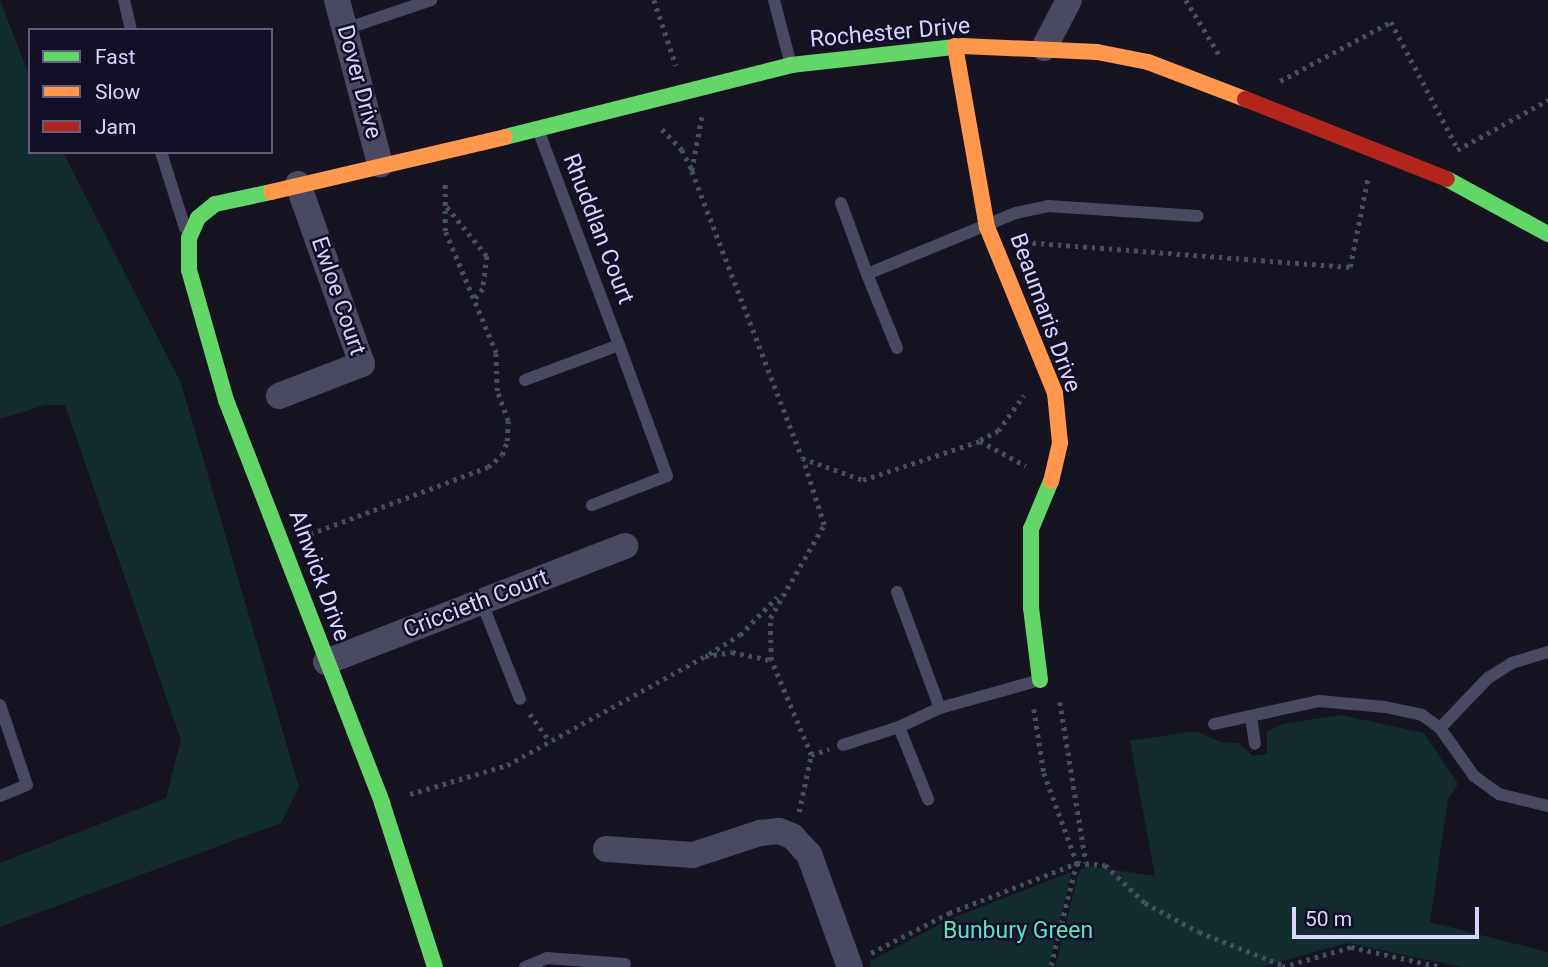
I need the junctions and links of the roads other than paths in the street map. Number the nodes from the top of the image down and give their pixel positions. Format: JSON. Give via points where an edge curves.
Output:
{"nodes":[{"id":1,"x":124,"y":0,"type":"edge"},
{"id":2,"x":337,"y":0,"type":"edge"},
{"id":3,"x":431,"y":0,"type":"edge"},
{"id":4,"x":774,"y":0,"type":"edge"},
{"id":5,"x":1069,"y":0,"type":"edge"},
{"id":6,"x":131,"y":28,"type":"edge"},
{"id":7,"x":345,"y":29,"type":"junction"},
{"id":8,"x":955,"y":46,"type":"junction"},
{"id":9,"x":1044,"y":48,"type":"junction"},
{"id":10,"x":791,"y":65,"type":"junction"},
{"id":11,"x":538,"y":129,"type":"junction"},
{"id":12,"x":162,"y":154,"type":"edge"},
{"id":13,"x":380,"y":164,"type":"junction"},
{"id":14,"x":298,"y":184,"type":"junction"},
{"id":15,"x":841,"y":203,"type":"dead end"},
{"id":16,"x":1198,"y":216,"type":"dead end"},
{"id":17,"x":992,"y":234,"type":"junction"},
{"id":18,"x":1548,"y":234,"type":"edge"},
{"id":19,"x":189,"y":237,"type":"junction"},
{"id":20,"x":867,"y":274,"type":"junction"},
{"id":21,"x":619,"y":345,"type":"junction"},
{"id":22,"x":897,"y":348,"type":"dead end"},
{"id":23,"x":525,"y":380,"type":"dead end"},
{"id":24,"x":279,"y":396,"type":"dead end"},
{"id":25,"x":593,"y":505,"type":"dead end"},
{"id":26,"x":625,"y":546,"type":"dead end"},
{"id":27,"x":897,"y":592,"type":"dead end"},
{"id":28,"x":482,"y":603,"type":"junction"},
{"id":29,"x":1548,"y":652,"type":"edge"},
{"id":30,"x":326,"y":662,"type":"junction"},
{"id":31,"x":1035,"y":681,"type":"joint"},
{"id":32,"x":520,"y":699,"type":"road end"},
{"id":33,"x":0,"y":705,"type":"edge"},
{"id":34,"x":940,"y":708,"type":"junction"},
{"id":35,"x":1251,"y":716,"type":"junction"},
{"id":36,"x":1214,"y":724,"type":"dead end"},
{"id":37,"x":899,"y":727,"type":"junction"},
{"id":38,"x":1440,"y":729,"type":"junction"},
{"id":39,"x":1255,"y":744,"type":"dead end"},
{"id":40,"x":843,"y":745,"type":"dead end"},
{"id":41,"x":0,"y":796,"type":"edge"},
{"id":42,"x":928,"y":799,"type":"dead end"},
{"id":43,"x":1548,"y":806,"type":"edge"},
{"id":44,"x":606,"y":849,"type":"dead end"},
{"id":45,"x":625,"y":964,"type":"dead end"},
{"id":46,"x":850,"y":966,"type":"edge"},
{"id":47,"x":435,"y":967,"type":"edge"},
{"id":48,"x":525,"y":967,"type":"edge"}],
"edges":[{"from":1,"to":6,"type":"lane"},
{"from":2,"to":7,"type":"street","name":"Dover Drive"},
{"from":3,"to":7,"type":"lane"},
{"from":4,"to":10,"type":"lane"},
{"from":5,"to":9,"type":"street"},
{"from":7,"to":13,"type":"street","name":"Dover Drive"},
{"from":8,"to":9,"type":"street","name":"Rochester Drive"},
{"from":8,"to":10,"type":"street","name":"Rochester Drive"},
{"from":8,"to":17,"type":"street","name":"Beaumaris Drive"},
{"from":9,"to":18,"type":"street","name":"Rochester Drive","via":[[1148,62],[1430,170]]},
{"from":10,"to":11,"type":"street","name":"Rochester Drive"},
{"from":11,"to":13,"type":"street","name":"Rochester Drive"},
{"from":11,"to":21,"type":"lane","name":"Rhuddlan Court"},
{"from":12,"to":19,"type":"lane","via":[[174,204]]},
{"from":13,"to":14,"type":"street","name":"Rochester Drive"},
{"from":14,"to":19,"type":"street","name":"Rochester Drive","via":[[215,204],[198,218]]},
{"from":14,"to":24,"type":"street","name":"Ewloe Court","via":[[362,364]]},
{"from":15,"to":20,"type":"lane"},
{"from":16,"to":17,"type":"lane","via":[[1048,206],[1016,213]]},
{"from":17,"to":20,"type":"lane"},
{"from":17,"to":31,"type":"street","name":"Beaumaris Drive","via":[[1055,393],[1060,443],[1049,488],[1031,529]]},
{"from":19,"to":30,"type":"street","name":"Alnwick Drive","via":[[189,270],[226,400]]},
{"from":20,"to":22,"type":"lane"},
{"from":21,"to":23,"type":"lane"},
{"from":21,"to":25,"type":"lane","name":"Rhuddlan Court","via":[[667,475]]},
{"from":26,"to":28,"type":"street","name":"Criccieth Court"},
{"from":27,"to":34,"type":"lane"},
{"from":28,"to":30,"type":"street","name":"Criccieth Court"},
{"from":28,"to":32,"type":"lane"},
{"from":29,"to":38,"type":"lane","via":[[1512,663],[1488,678]]},
{"from":30,"to":47,"type":"street","name":"Alnwick Drive","via":[[382,803]]},
{"from":31,"to":34,"type":"lane"},
{"from":33,"to":41,"type":"lane","via":[[27,785]]},
{"from":34,"to":37,"type":"lane"},
{"from":35,"to":36,"type":"lane"},
{"from":35,"to":38,"type":"lane","via":[[1319,701],[1422,715]]},
{"from":35,"to":39,"type":"lane"},
{"from":37,"to":40,"type":"lane"},
{"from":37,"to":42,"type":"lane"},
{"from":38,"to":43,"type":"lane","via":[[1483,782],[1499,794]]},
{"from":44,"to":46,"type":"street","via":[[693,855],[760,833],[779,831],[792,836],[809,855]]},
{"from":45,"to":48,"type":"lane","via":[[547,958]]}]}
